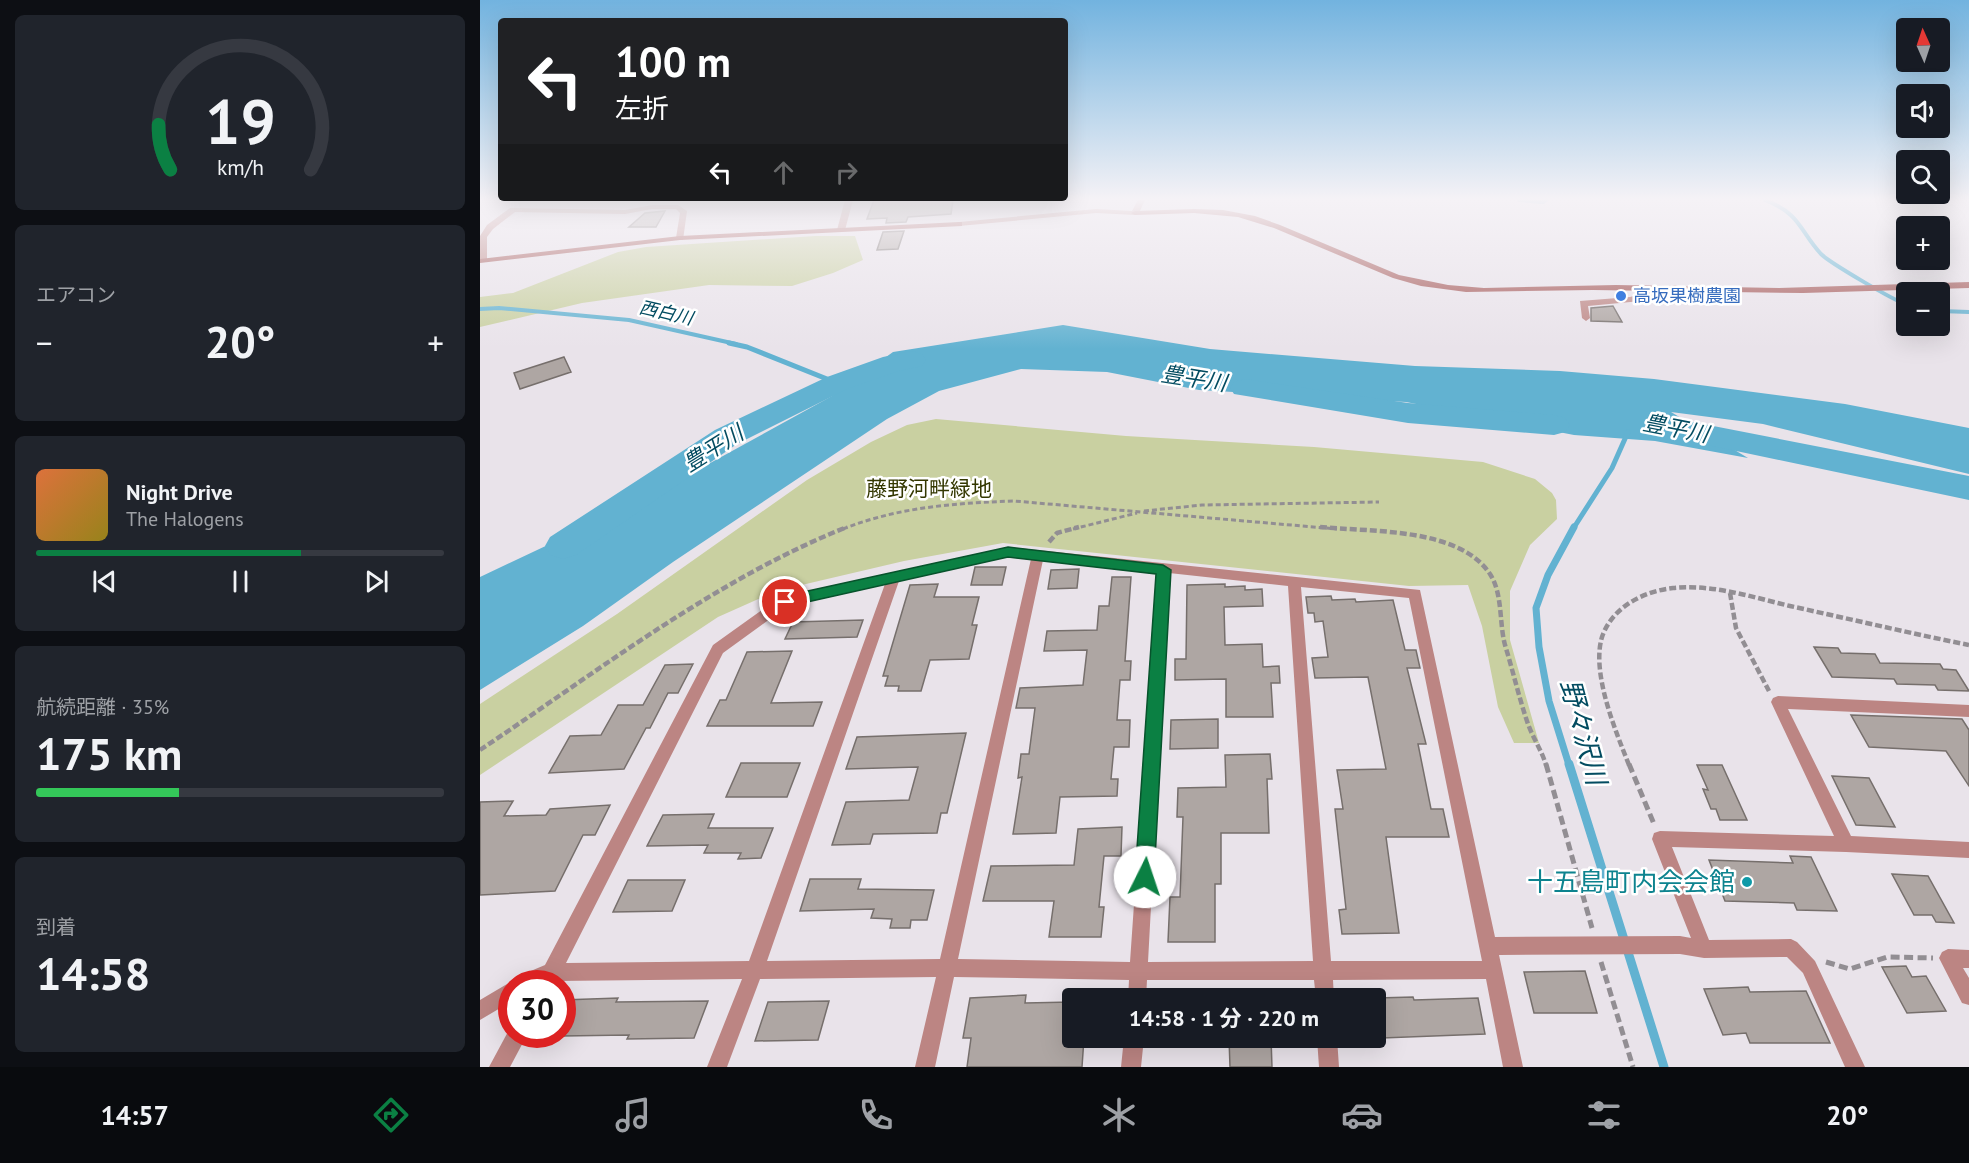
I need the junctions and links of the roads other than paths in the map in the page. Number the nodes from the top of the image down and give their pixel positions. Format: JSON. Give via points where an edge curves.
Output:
{"nodes":[{"id":1,"x":573,"y":250,"type":"edge"},
{"id":2,"x":1330,"y":250,"type":"edge"},
{"id":3,"x":481,"y":260,"type":"edge"},
{"id":4,"x":1969,"y":285,"type":"edge"},
{"id":5,"x":1675,"y":288,"type":"junction"},
{"id":6,"x":1586,"y":318,"type":"dead end"},
{"id":7,"x":1038,"y":554,"type":"junction"},
{"id":8,"x":1163,"y":570,"type":"junction"},
{"id":9,"x":894,"y":576,"type":"junction"},
{"id":10,"x":1294,"y":581,"type":"junction"},
{"id":11,"x":1969,"y":711,"type":"edge"},
{"id":12,"x":1846,"y":844,"type":"junction"},
{"id":13,"x":1969,"y":850,"type":"edge"},
{"id":14,"x":1488,"y":946,"type":"junction"},
{"id":15,"x":1704,"y":949,"type":"junction"},
{"id":16,"x":1969,"y":959,"type":"edge"},
{"id":17,"x":947,"y":968,"type":"junction"},
{"id":18,"x":1323,"y":969,"type":"junction"},
{"id":19,"x":552,"y":970,"type":"edge"},
{"id":20,"x":1493,"y":970,"type":"junction"},
{"id":21,"x":754,"y":971,"type":"junction"},
{"id":22,"x":1139,"y":971,"type":"junction"},
{"id":23,"x":576,"y":977,"type":"edge"},
{"id":24,"x":1138,"y":988,"type":"edge"},
{"id":25,"x":1324,"y":988,"type":"edge"},
{"id":26,"x":1969,"y":996,"type":"edge"},
{"id":27,"x":498,"y":999,"type":"edge"},
{"id":28,"x":480,"y":1011,"type":"edge"},
{"id":29,"x":510,"y":1048,"type":"edge"},
{"id":30,"x":1133,"y":1048,"type":"edge"},
{"id":31,"x":1328,"y":1048,"type":"edge"},
{"id":32,"x":499,"y":1067,"type":"edge"},
{"id":33,"x":717,"y":1067,"type":"edge"},
{"id":34,"x":925,"y":1067,"type":"edge"},
{"id":35,"x":1131,"y":1067,"type":"edge"},
{"id":36,"x":1329,"y":1067,"type":"edge"},
{"id":37,"x":1513,"y":1067,"type":"edge"},
{"id":38,"x":1855,"y":1067,"type":"edge"}],
"edges":[{"from":1,"to":3,"type":"street"},
{"from":2,"to":5,"type":"street","via":[[1368,268],[1448,288]]},
{"from":4,"to":5,"type":"street","via":[[1777,291]]},
{"from":5,"to":6,"type":"street","via":[[1653,297],[1617,303],[1583,303]]},
{"from":7,"to":8,"type":"street"},
{"from":7,"to":9,"type":"street","via":[[1008,552]]},
{"from":7,"to":17,"type":"street"},
{"from":8,"to":10,"type":"street"},
{"from":8,"to":22,"type":"street"},
{"from":9,"to":19,"type":"street","via":[[785,602],[718,649]]},
{"from":9,"to":21,"type":"street"},
{"from":10,"to":14,"type":"street","via":[[1414,594]]},
{"from":10,"to":18,"type":"street"},
{"from":11,"to":12,"type":"street","via":[[1778,702]]},
{"from":12,"to":13,"type":"street"},
{"from":12,"to":15,"type":"street","via":[[1660,839]]},
{"from":14,"to":15,"type":"street","via":[[1680,945]]},
{"from":14,"to":20,"type":"street"},
{"from":15,"to":38,"type":"street","via":[[1791,948],[1809,967]]},
{"from":16,"to":26,"type":"street","via":[[1948,958]]},
{"from":17,"to":21,"type":"street"},
{"from":17,"to":22,"type":"street"},
{"from":17,"to":34,"type":"street"},
{"from":18,"to":20,"type":"street"},
{"from":18,"to":22,"type":"street"},
{"from":18,"to":25,"type":"street"},
{"from":20,"to":37,"type":"street"},
{"from":21,"to":23,"type":"street"},
{"from":21,"to":33,"type":"street"},
{"from":22,"to":24,"type":"street"},
{"from":27,"to":28,"type":"street"},
{"from":29,"to":32,"type":"street"},
{"from":30,"to":35,"type":"street"},
{"from":31,"to":36,"type":"street"}]}
